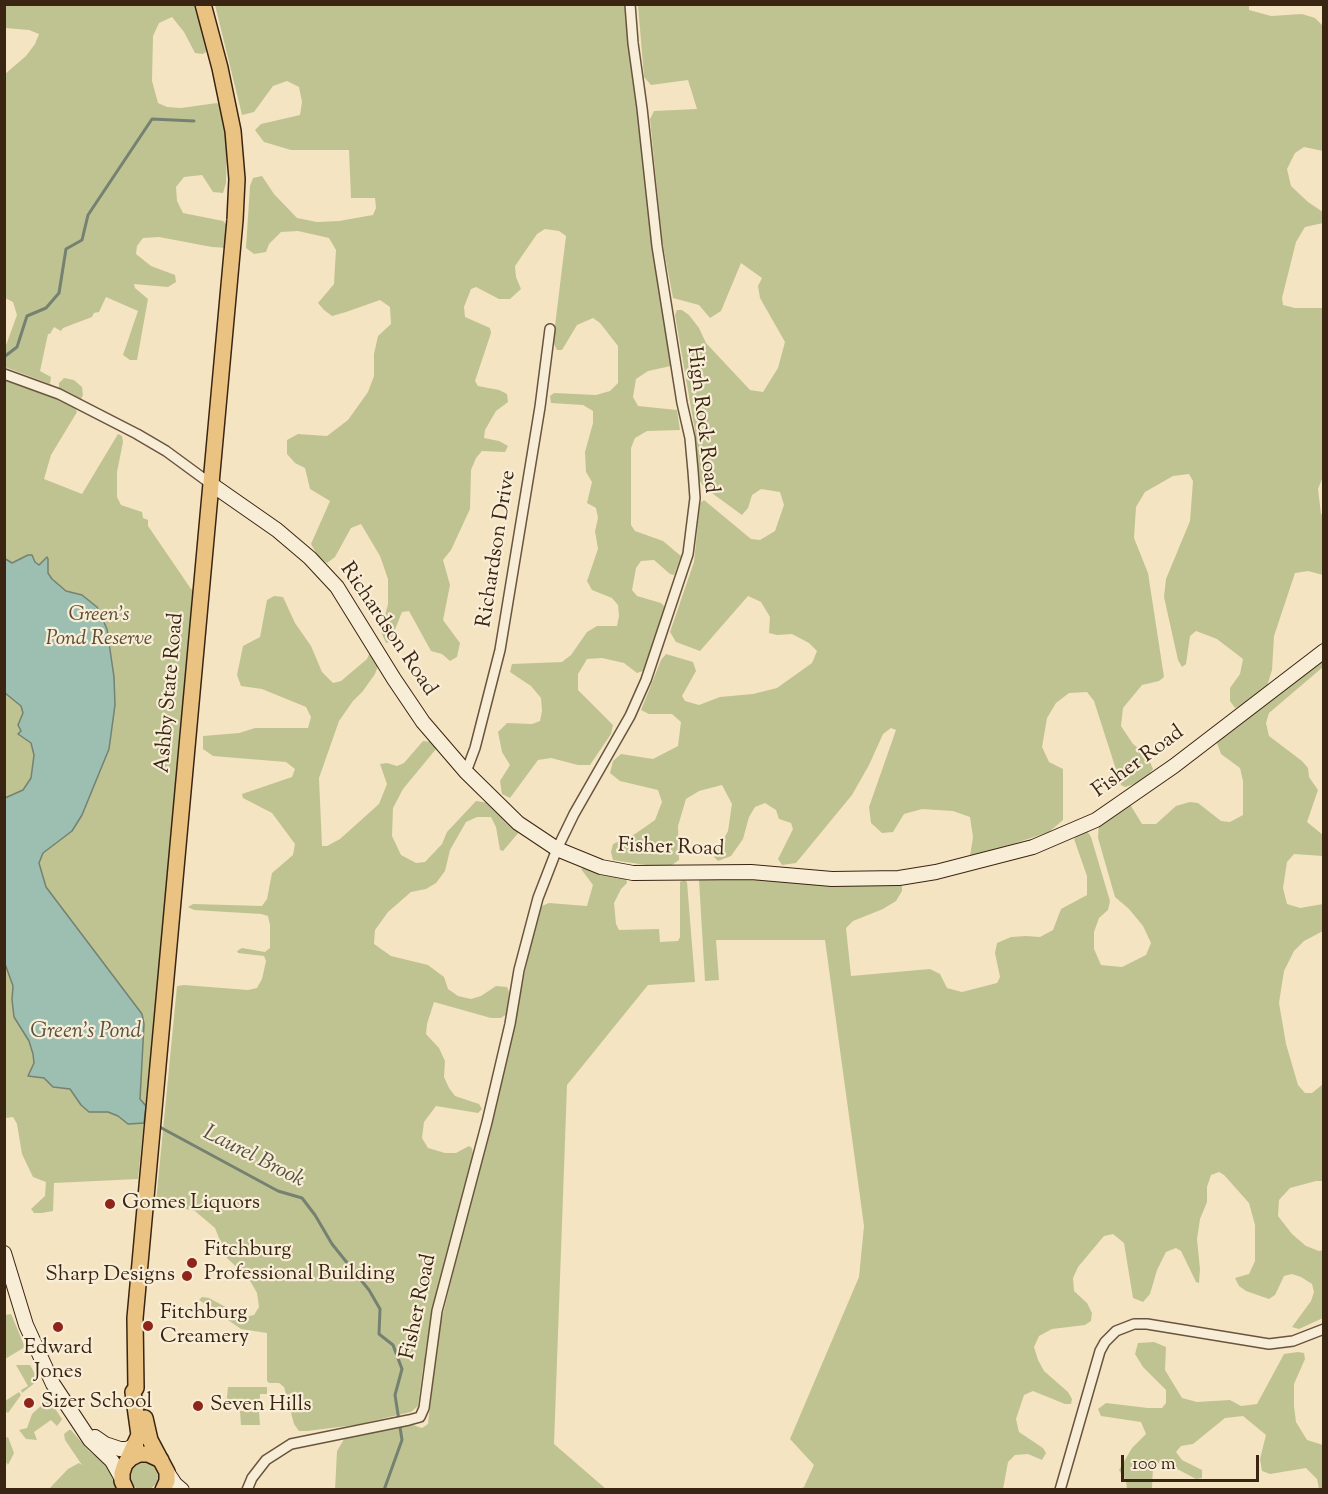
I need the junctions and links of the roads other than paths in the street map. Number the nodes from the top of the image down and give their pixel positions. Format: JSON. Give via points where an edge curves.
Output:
{"nodes":[{"id":1,"x":203,"y":4,"type":"edge"},
{"id":2,"x":630,"y":4,"type":"edge"},
{"id":3,"x":550,"y":329,"type":"dead end"},
{"id":4,"x":4,"y":374,"type":"edge"},
{"id":5,"x":211,"y":484,"type":"junction"},
{"id":6,"x":1323,"y":651,"type":"edge"},
{"id":7,"x":466,"y":772,"type":"junction"},
{"id":8,"x":557,"y":849,"type":"junction"},
{"id":9,"x":4,"y":1252,"type":"edge"},
{"id":10,"x":1323,"y":1329,"type":"edge"},
{"id":11,"x":136,"y":1388,"type":"junction"},
{"id":12,"x":82,"y":1427,"type":"junction"},
{"id":13,"x":130,"y":1451,"type":"junction"},
{"id":14,"x":164,"y":1466,"type":"junction"},
{"id":15,"x":123,"y":1483,"type":"edge"},
{"id":16,"x":163,"y":1490,"type":"edge"},
{"id":17,"x":182,"y":1490,"type":"edge"},
{"id":18,"x":247,"y":1490,"type":"edge"},
{"id":19,"x":1060,"y":1490,"type":"edge"}],
"edges":[{"from":1,"to":5,"type":"main road","name":"Ashby State Road","via":[[227,99],[237,179]]},
{"from":2,"to":8,"type":"street","name":"High Rock Road","via":[[657,246],[691,447],[693,522],[688,554],[646,680]]},
{"from":3,"to":7,"type":"street","name":"Richardson Drive","via":[[500,650]]},
{"from":4,"to":5,"type":"street","name":"Richardson Road","via":[[59,394],[121,425]]},
{"from":5,"to":7,"type":"street","name":"Richardson Road","via":[[276,530],[338,587],[423,722]]},
{"from":5,"to":11,"type":"main road","name":"Ashby State Road","via":[[150,1133],[135,1318]]},
{"from":6,"to":8,"type":"street","name":"Fisher Road","via":[[1174,766],[1096,820],[1004,855],[926,874],[863,880],[751,872],[633,873],[601,867]]},
{"from":7,"to":8,"type":"street","name":"Richardson Road","via":[[518,823]]},
{"from":8,"to":18,"type":"street","name":"Fisher Road","via":[[538,898],[525,948],[487,1122],[437,1311],[420,1417],[291,1444],[266,1460]]},
{"from":9,"to":12,"type":"street","via":[[35,1348],[60,1396]]},
{"from":10,"to":19,"type":"street","via":[[1293,1341],[1269,1344],[1147,1324],[1116,1331],[1100,1351]]},
{"from":11,"to":13,"type":"main road","name":"Ashby State Road","via":[[133,1392],[139,1435]]},
{"from":11,"to":14,"type":"main road","name":"Ashby State Road","via":[[141,1391],[150,1440]]},
{"from":12,"to":13,"type":"street","via":[[105,1444]]},
{"from":12,"to":15,"type":"street","via":[[112,1461]]},
{"from":13,"to":14,"type":"main road","via":[[153,1455]]},
{"from":13,"to":15,"type":"main road","name":"Ashby State Road","via":[[123,1468]]},
{"from":14,"to":16,"type":"main road","via":[[167,1481]]},
{"from":14,"to":17,"type":"street"}]}
